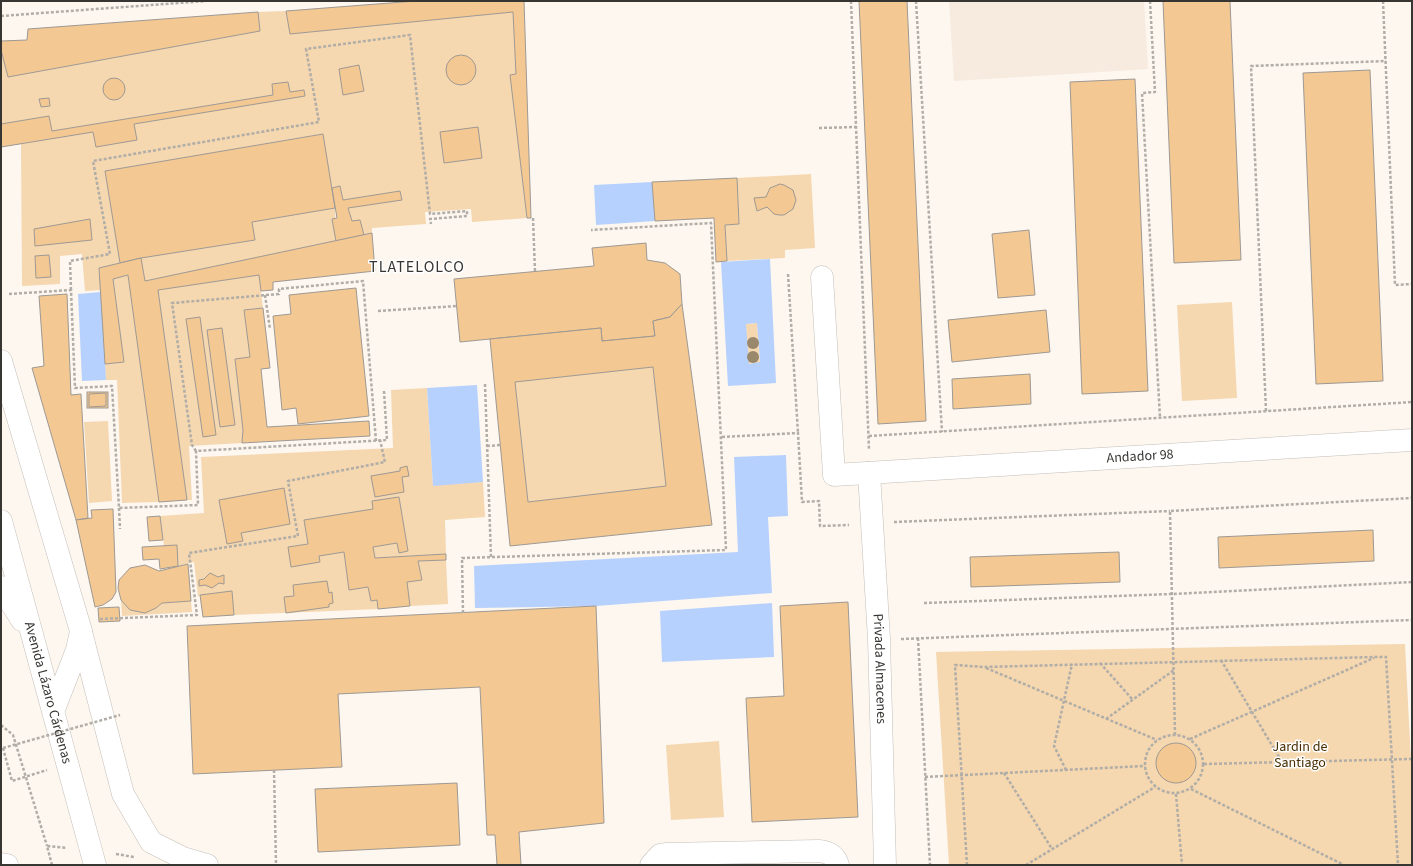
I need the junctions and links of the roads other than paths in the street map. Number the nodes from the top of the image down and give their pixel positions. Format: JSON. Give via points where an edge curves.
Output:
{"nodes":[{"id":1,"x":822,"y":278,"type":"dead end"},
{"id":2,"x":1,"y":362,"type":"edge"},
{"id":3,"x":1412,"y":440,"type":"edge"},
{"id":4,"x":869,"y":473,"type":"junction"},
{"id":5,"x":1,"y":521,"type":"edge"},
{"id":6,"x":1,"y":587,"type":"edge"},
{"id":7,"x":88,"y":625,"type":"junction"},
{"id":8,"x":34,"y":637,"type":"junction"},
{"id":9,"x":54,"y":709,"type":"junction"},
{"id":10,"x":94,"y":858,"type":"edge"},
{"id":11,"x":1,"y":864,"type":"edge"},
{"id":12,"x":7,"y":865,"type":"edge"},
{"id":13,"x":207,"y":865,"type":"edge"},
{"id":14,"x":651,"y":865,"type":"edge"},
{"id":15,"x":838,"y":865,"type":"edge"},
{"id":16,"x":885,"y":865,"type":"edge"}],
"edges":[{"from":1,"to":4,"type":"main road","name":"Andador 98","via":[[834,475]]},
{"from":2,"to":7,"type":"main road"},
{"from":3,"to":4,"type":"main road","name":"Andador 98"},
{"from":4,"to":16,"type":"main road","name":"Privada Almacenes","via":[[879,639]]},
{"from":5,"to":8,"type":"main road","name":"Avenida Lázaro Cárdenas"},
{"from":6,"to":8,"type":"main road"},
{"from":7,"to":9,"type":"main road"},
{"from":7,"to":13,"type":"main road","via":[[123,794],[151,842],[183,858]]},
{"from":8,"to":9,"type":"main road","name":"Avenida Lázaro Cárdenas"},
{"from":9,"to":10,"type":"main road","name":"Avenida Lázaro Cárdenas"},
{"from":11,"to":12,"type":"main road"},
{"from":14,"to":15,"type":"main road","via":[[660,855],[667,854],[819,851],[833,856]]}]}
